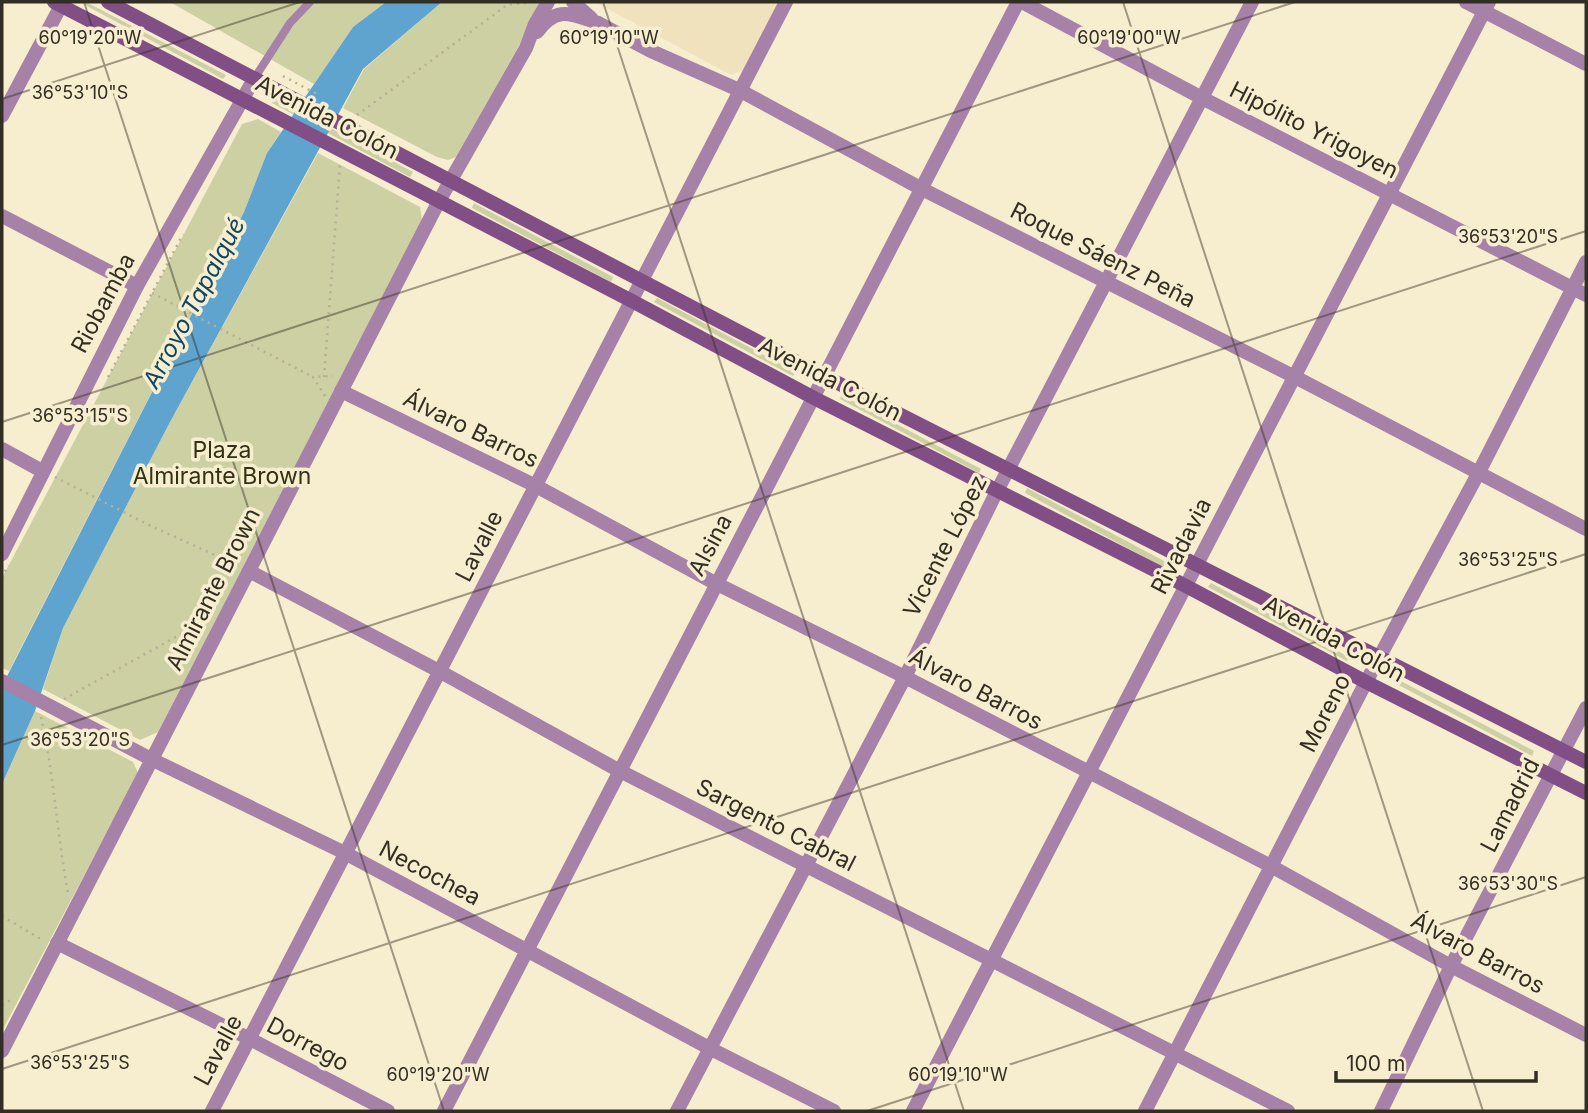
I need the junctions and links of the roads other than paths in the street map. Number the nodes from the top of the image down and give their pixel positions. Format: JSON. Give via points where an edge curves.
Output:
{"nodes":[{"id":1,"x":108,"y":2,"type":"edge"},
{"id":2,"x":310,"y":2,"type":"edge"},
{"id":3,"x":548,"y":2,"type":"edge"},
{"id":4,"x":573,"y":2,"type":"edge"},
{"id":5,"x":786,"y":2,"type":"edge"},
{"id":6,"x":1020,"y":2,"type":"edge"},
{"id":7,"x":1252,"y":2,"type":"edge"},
{"id":8,"x":1466,"y":2,"type":"edge"},
{"id":9,"x":59,"y":3,"type":"edge"},
{"id":10,"x":1487,"y":7,"type":"edge"},
{"id":11,"x":598,"y":23,"type":"junction"},
{"id":12,"x":526,"y":48,"type":"junction"},
{"id":13,"x":1586,"y":64,"type":"edge"},
{"id":14,"x":254,"y":79,"type":"junction"},
{"id":15,"x":739,"y":90,"type":"junction"},
{"id":16,"x":1202,"y":98,"type":"junction"},
{"id":17,"x":244,"y":100,"type":"junction"},
{"id":18,"x":2,"y":116,"type":"edge"},
{"id":19,"x":451,"y":180,"type":"junction"},
{"id":20,"x":922,"y":189,"type":"junction"},
{"id":21,"x":1388,"y":194,"type":"junction"},
{"id":22,"x":439,"y":201,"type":"junction"},
{"id":23,"x":2,"y":216,"type":"edge"},
{"id":24,"x":1586,"y":262,"type":"edge"},
{"id":25,"x":642,"y":279,"type":"junction"},
{"id":26,"x":1107,"y":283,"type":"junction"},
{"id":27,"x":137,"y":285,"type":"junction"},
{"id":28,"x":1573,"y":288,"type":"junction"},
{"id":29,"x":1586,"y":295,"type":"edge"},
{"id":30,"x":632,"y":301,"type":"junction"},
{"id":31,"x":826,"y":376,"type":"junction"},
{"id":32,"x":1294,"y":377,"type":"junction"},
{"id":33,"x":341,"y":384,"type":"junction"},
{"id":34,"x":814,"y":398,"type":"junction"},
{"id":35,"x":2,"y":449,"type":"edge"},
{"id":36,"x":1010,"y":468,"type":"junction"},
{"id":37,"x":1479,"y":472,"type":"junction"},
{"id":38,"x":48,"y":474,"type":"junction"},
{"id":39,"x":536,"y":486,"type":"junction"},
{"id":40,"x":997,"y":491,"type":"junction"},
{"id":41,"x":1586,"y":529,"type":"edge"},
{"id":42,"x":8,"y":555,"type":"edge"},
{"id":43,"x":1198,"y":564,"type":"junction"},
{"id":44,"x":249,"y":571,"type":"junction"},
{"id":45,"x":715,"y":583,"type":"junction"},
{"id":46,"x":1186,"y":586,"type":"junction"},
{"id":47,"x":1380,"y":658,"type":"junction"},
{"id":48,"x":439,"y":671,"type":"junction"},
{"id":49,"x":905,"y":677,"type":"junction"},
{"id":50,"x":2,"y":681,"type":"edge"},
{"id":51,"x":1366,"y":682,"type":"junction"},
{"id":52,"x":1586,"y":708,"type":"edge"},
{"id":53,"x":1563,"y":750,"type":"junction"},
{"id":54,"x":151,"y":759,"type":"junction"},
{"id":55,"x":1586,"y":762,"type":"edge"},
{"id":56,"x":618,"y":770,"type":"junction"},
{"id":57,"x":1090,"y":774,"type":"junction"},
{"id":58,"x":1552,"y":775,"type":"junction"},
{"id":59,"x":1586,"y":793,"type":"edge"},
{"id":60,"x":345,"y":853,"type":"junction"},
{"id":61,"x":805,"y":866,"type":"junction"},
{"id":62,"x":1271,"y":866,"type":"junction"},
{"id":63,"x":53,"y":943,"type":"junction"},
{"id":64,"x":528,"y":950,"type":"junction"},
{"id":65,"x":992,"y":960,"type":"junction"},
{"id":66,"x":1451,"y":966,"type":"junction"},
{"id":67,"x":1586,"y":1035,"type":"edge"},
{"id":68,"x":250,"y":1039,"type":"junction"},
{"id":69,"x":711,"y":1049,"type":"junction"},
{"id":70,"x":2,"y":1051,"type":"edge"},
{"id":71,"x":1175,"y":1052,"type":"junction"},
{"id":72,"x":212,"y":1111,"type":"edge"},
{"id":73,"x":388,"y":1111,"type":"edge"},
{"id":74,"x":443,"y":1111,"type":"edge"},
{"id":75,"x":677,"y":1111,"type":"edge"},
{"id":76,"x":834,"y":1111,"type":"edge"},
{"id":77,"x":913,"y":1111,"type":"edge"},
{"id":78,"x":1145,"y":1111,"type":"edge"},
{"id":79,"x":1288,"y":1111,"type":"edge"},
{"id":80,"x":1381,"y":1111,"type":"edge"}],
"edges":[{"from":1,"to":14,"type":"main road","name":"Avenida Colón"},
{"from":2,"to":14,"type":"lane","via":[[290,23]]},
{"from":3,"to":12,"type":"street","name":"Almirante Brown"},
{"from":4,"to":11,"type":"street"},
{"from":5,"to":15,"type":"street","name":"Lavalle"},
{"from":6,"to":16,"type":"street","name":"Hipólito Yrigoyen"},
{"from":6,"to":20,"type":"street","name":"Alsina"},
{"from":7,"to":16,"type":"street","name":"Vicente López"},
{"from":8,"to":10,"type":"street"},
{"from":9,"to":17,"type":"main road","name":"Avenida Colón"},
{"from":9,"to":18,"type":"street"},
{"from":10,"to":13,"type":"street"},
{"from":10,"to":21,"type":"street","name":"Rivadavia"},
{"from":11,"to":12,"type":"street","via":[[557,14],[547,19]]},
{"from":11,"to":15,"type":"street","name":"Roque Sáenz Peña"},
{"from":12,"to":19,"type":"street","name":"Almirante Brown"},
{"from":14,"to":17,"type":"street","name":"Riobamba"},
{"from":14,"to":19,"type":"main road","name":"Avenida Colón"},
{"from":15,"to":20,"type":"street","name":"Roque Sáenz Peña"},
{"from":15,"to":25,"type":"street","name":"Lavalle"},
{"from":16,"to":21,"type":"street","name":"Hipólito Yrigoyen"},
{"from":16,"to":26,"type":"street","name":"Vicente López"},
{"from":17,"to":22,"type":"main road","name":"Avenida Colón"},
{"from":17,"to":27,"type":"street","name":"Riobamba"},
{"from":19,"to":22,"type":"street","name":"Almirante Brown"},
{"from":19,"to":25,"type":"main road","name":"Avenida Colón"},
{"from":20,"to":26,"type":"street","name":"Roque Sáenz Peña"},
{"from":20,"to":31,"type":"street","name":"Alsina"},
{"from":21,"to":28,"type":"street","name":"Hipólito Yrigoyen"},
{"from":21,"to":32,"type":"street","name":"Rivadavia"},
{"from":22,"to":30,"type":"main road","name":"Avenida Colón"},
{"from":22,"to":33,"type":"street","name":"Almirante Brown"},
{"from":23,"to":27,"type":"street"},
{"from":24,"to":28,"type":"street","name":"Moreno"},
{"from":25,"to":30,"type":"street","name":"Lavalle"},
{"from":25,"to":31,"type":"main road","name":"Avenida Colón"},
{"from":26,"to":32,"type":"street","name":"Roque Sáenz Peña"},
{"from":26,"to":36,"type":"street","name":"Vicente López"},
{"from":27,"to":38,"type":"street","name":"Riobamba"},
{"from":28,"to":29,"type":"street","name":"Hipólito Yrigoyen"},
{"from":28,"to":37,"type":"street","name":"Moreno"},
{"from":30,"to":34,"type":"main road","name":"Avenida Colón"},
{"from":30,"to":39,"type":"street","name":"Lavalle"},
{"from":31,"to":34,"type":"street","name":"Alsina"},
{"from":31,"to":36,"type":"main road","name":"Avenida Colón"},
{"from":32,"to":37,"type":"street","name":"Roque Sáenz Peña"},
{"from":32,"to":43,"type":"street","name":"Rivadavia"},
{"from":33,"to":39,"type":"street","name":"Álvaro Barros"},
{"from":33,"to":44,"type":"street","name":"Almirante Brown"},
{"from":34,"to":40,"type":"main road","name":"Avenida Colón"},
{"from":34,"to":45,"type":"street","name":"Alsina"},
{"from":35,"to":38,"type":"street"},
{"from":36,"to":40,"type":"street","name":"Vicente López"},
{"from":36,"to":43,"type":"main road","name":"Avenida Colón"},
{"from":37,"to":41,"type":"street","name":"Roque Sáenz Peña"},
{"from":37,"to":47,"type":"street","name":"Moreno"},
{"from":38,"to":42,"type":"street","name":"Riobamba"},
{"from":39,"to":45,"type":"street","name":"Álvaro Barros"},
{"from":39,"to":48,"type":"street","name":"Lavalle"},
{"from":40,"to":46,"type":"main road","name":"Avenida Colón"},
{"from":40,"to":49,"type":"street","name":"Vicente López"},
{"from":43,"to":46,"type":"street","name":"Rivadavia"},
{"from":43,"to":47,"type":"main road","name":"Avenida Colón"},
{"from":44,"to":48,"type":"street","name":"Sargento Cabral"},
{"from":44,"to":54,"type":"street","name":"Almirante Brown"},
{"from":45,"to":49,"type":"street","name":"Álvaro Barros"},
{"from":45,"to":56,"type":"street","name":"Alsina"},
{"from":46,"to":51,"type":"main road","name":"Avenida Colón"},
{"from":46,"to":57,"type":"street","name":"Rivadavia"},
{"from":47,"to":51,"type":"street","name":"Moreno"},
{"from":47,"to":53,"type":"main road","name":"Avenida Colón"},
{"from":48,"to":56,"type":"street","name":"Sargento Cabral"},
{"from":48,"to":60,"type":"street","name":"Lavalle"},
{"from":49,"to":57,"type":"street","name":"Álvaro Barros"},
{"from":49,"to":61,"type":"street","name":"Vicente López"},
{"from":50,"to":54,"type":"street","name":"Necochea"},
{"from":51,"to":58,"type":"main road","name":"Avenida Colón"},
{"from":51,"to":62,"type":"street","name":"Moreno"},
{"from":52,"to":53,"type":"street","name":"Lamadrid"},
{"from":53,"to":55,"type":"main road","name":"Avenida Colón"},
{"from":53,"to":58,"type":"street","name":"Lamadrid"},
{"from":54,"to":60,"type":"street","name":"Necochea"},
{"from":54,"to":63,"type":"street","name":"Almirante Brown"},
{"from":56,"to":61,"type":"street","name":"Sargento Cabral"},
{"from":56,"to":64,"type":"street","name":"Alsina"},
{"from":57,"to":62,"type":"street","name":"Álvaro Barros"},
{"from":57,"to":65,"type":"street","name":"Rivadavia"},
{"from":58,"to":59,"type":"main road","name":"Avenida Colón"},
{"from":58,"to":66,"type":"street","name":"Lamadrid"},
{"from":60,"to":64,"type":"street","name":"Necochea"},
{"from":60,"to":68,"type":"street","name":"Lavalle"},
{"from":61,"to":65,"type":"street","name":"Sargento Cabral"},
{"from":61,"to":69,"type":"street","name":"Vicente López"},
{"from":62,"to":66,"type":"street","name":"Álvaro Barros"},
{"from":62,"to":71,"type":"street","name":"Moreno"},
{"from":63,"to":68,"type":"street","name":"Dorrego"},
{"from":63,"to":70,"type":"street","name":"Almirante Brown"},
{"from":64,"to":69,"type":"street","name":"Necochea"},
{"from":64,"to":74,"type":"street","name":"Alsina"},
{"from":65,"to":71,"type":"street","name":"Sargento Cabral"},
{"from":65,"to":77,"type":"street","name":"Rivadavia"},
{"from":66,"to":67,"type":"street","name":"Álvaro Barros"},
{"from":66,"to":80,"type":"street","name":"Lamadrid"},
{"from":68,"to":72,"type":"street","name":"Lavalle"},
{"from":68,"to":73,"type":"street","name":"Dorrego"},
{"from":69,"to":75,"type":"street","name":"Vicente López"},
{"from":69,"to":76,"type":"street","name":"Necochea"},
{"from":71,"to":78,"type":"street","name":"Moreno"},
{"from":71,"to":79,"type":"street","name":"Sargento Cabral"}]}
